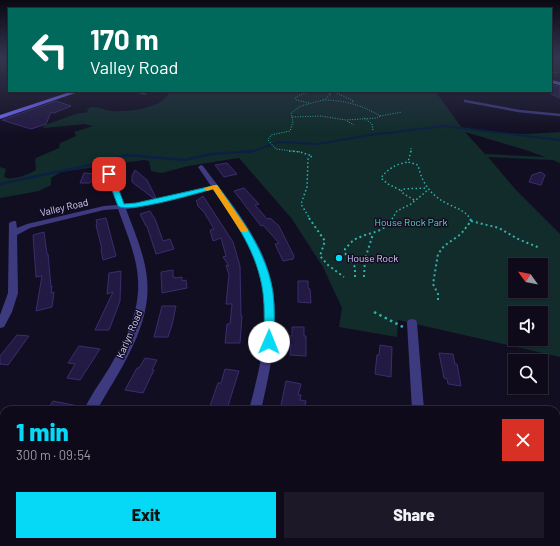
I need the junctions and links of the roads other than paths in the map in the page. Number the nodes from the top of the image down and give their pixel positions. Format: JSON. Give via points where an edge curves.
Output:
{"nodes":[{"id":1,"x":75,"y":92,"type":"edge"},
{"id":2,"x":137,"y":92,"type":"edge"},
{"id":3,"x":145,"y":94,"type":"dead end"},
{"id":4,"x":465,"y":101,"type":"dead end"},
{"id":5,"x":560,"y":115,"type":"edge"},
{"id":6,"x":0,"y":117,"type":"edge"},
{"id":7,"x":201,"y":167,"type":"dead end"},
{"id":8,"x":109,"y":174,"type":"dead end"},
{"id":9,"x":215,"y":187,"type":"junction"},
{"id":10,"x":121,"y":206,"type":"junction"},
{"id":11,"x":13,"y":223,"type":"dead end"},
{"id":12,"x":14,"y":233,"type":"junction"},
{"id":13,"x":0,"y":324,"type":"edge"},
{"id":14,"x":412,"y":328,"type":"road end"},
{"id":15,"x":92,"y":406,"type":"edge"},
{"id":16,"x":256,"y":406,"type":"edge"},
{"id":17,"x":418,"y":406,"type":"edge"}],
"edges":[{"from":1,"to":6,"type":"main road"},
{"from":2,"to":3,"type":"street"},
{"from":4,"to":5,"type":"lane","via":[[519,111]]},
{"from":7,"to":9,"type":"street"},
{"from":8,"to":10,"type":"street"},
{"from":9,"to":10,"type":"street","name":"Valley Road","via":[[136,206]]},
{"from":9,"to":16,"type":"street","via":[[254,247],[265,276],[269,300],[269,342]]},
{"from":10,"to":12,"type":"street","name":"Valley Road","via":[[27,226]]},
{"from":10,"to":15,"type":"street","name":"Karlyn Road","via":[[141,267],[142,302],[128,341]]},
{"from":11,"to":12,"type":"street"},
{"from":12,"to":13,"type":"street","via":[[12,302]]},
{"from":14,"to":17,"type":"street"}]}
